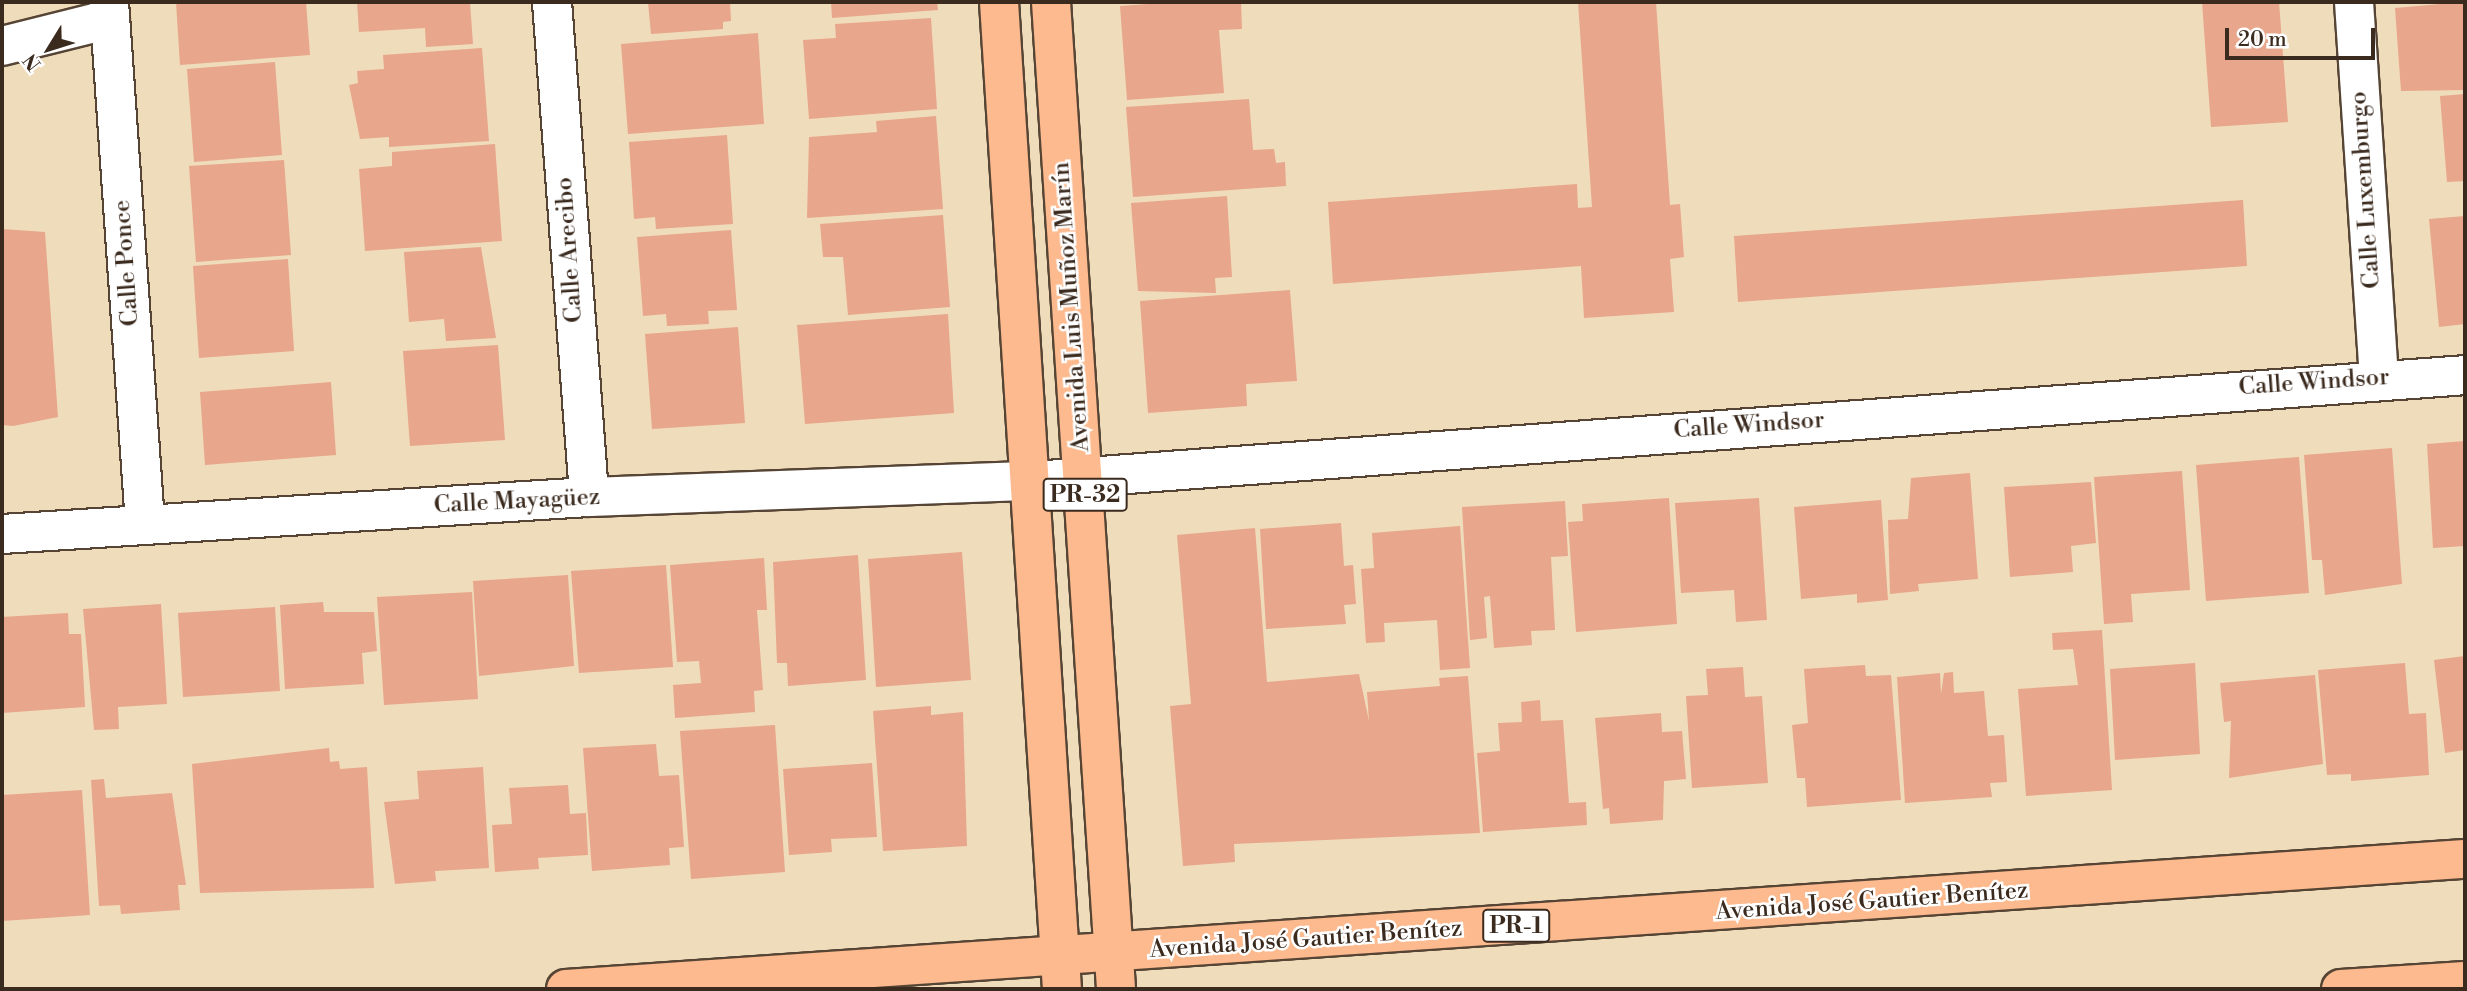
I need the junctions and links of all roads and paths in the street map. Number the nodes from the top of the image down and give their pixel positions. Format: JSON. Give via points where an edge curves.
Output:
{"nodes":[{"id":1,"x":552,"y":2,"type":"edge"},
{"id":2,"x":999,"y":2,"type":"edge"},
{"id":3,"x":1051,"y":2,"type":"edge"},
{"id":4,"x":2354,"y":2,"type":"edge"},
{"id":5,"x":109,"y":10,"type":"edge"},
{"id":6,"x":2,"y":46,"type":"edge"},
{"id":7,"x":2465,"y":375,"type":"edge"},
{"id":8,"x":2379,"y":377,"type":"junction"},
{"id":9,"x":1084,"y":477,"type":"junction"},
{"id":10,"x":1033,"y":481,"type":"junction"},
{"id":11,"x":589,"y":497,"type":"junction"},
{"id":12,"x":145,"y":524,"type":"junction"},
{"id":13,"x":2,"y":534,"type":"edge"},
{"id":14,"x":2465,"y":859,"type":"edge"},
{"id":15,"x":1114,"y":971,"type":"edge"},
{"id":16,"x":1061,"y":973,"type":"edge"},
{"id":17,"x":2465,"y":981,"type":"edge"},
{"id":18,"x":566,"y":989,"type":"edge"},
{"id":19,"x":2341,"y":989,"type":"edge"}],
"edges":[{"from":1,"to":11,"type":"street","name":"Calle Arecibo"},
{"from":2,"to":10,"type":"main road","number":"PR-32"},
{"from":3,"to":9,"type":"main road","name":"Avenida Luis Muñoz Marín","number":"PR-32"},
{"from":4,"to":8,"type":"street","name":"Calle Luxemburgo"},
{"from":5,"to":6,"type":"street"},
{"from":5,"to":12,"type":"street","name":"Calle Ponce"},
{"from":7,"to":8,"type":"street","name":"Calle Windsor"},
{"from":8,"to":9,"type":"street","name":"Calle Windsor"},
{"from":9,"to":10,"type":"street","name":"Calle Windsor"},
{"from":9,"to":15,"type":"main road","name":"Avenida Luis Muñoz Marín","number":"PR-32"},
{"from":10,"to":11,"type":"street","name":"Calle Mayagüez"},
{"from":10,"to":16,"type":"main road","number":"PR-32"},
{"from":11,"to":12,"type":"street","name":"Calle Mayagüez"},
{"from":12,"to":13,"type":"street","name":"Calle Mayagüez"},
{"from":14,"to":15,"type":"main road","name":"Avenida José Gautier Benítez","number":"PR-1"},
{"from":15,"to":16,"type":"main road","name":"Avenida José Gautier Benítez","number":"PR-1"},
{"from":16,"to":18,"type":"main road","name":"Avenida José Gautier Benítez","number":"PR-1"},
{"from":17,"to":19,"type":"main road"}]}
